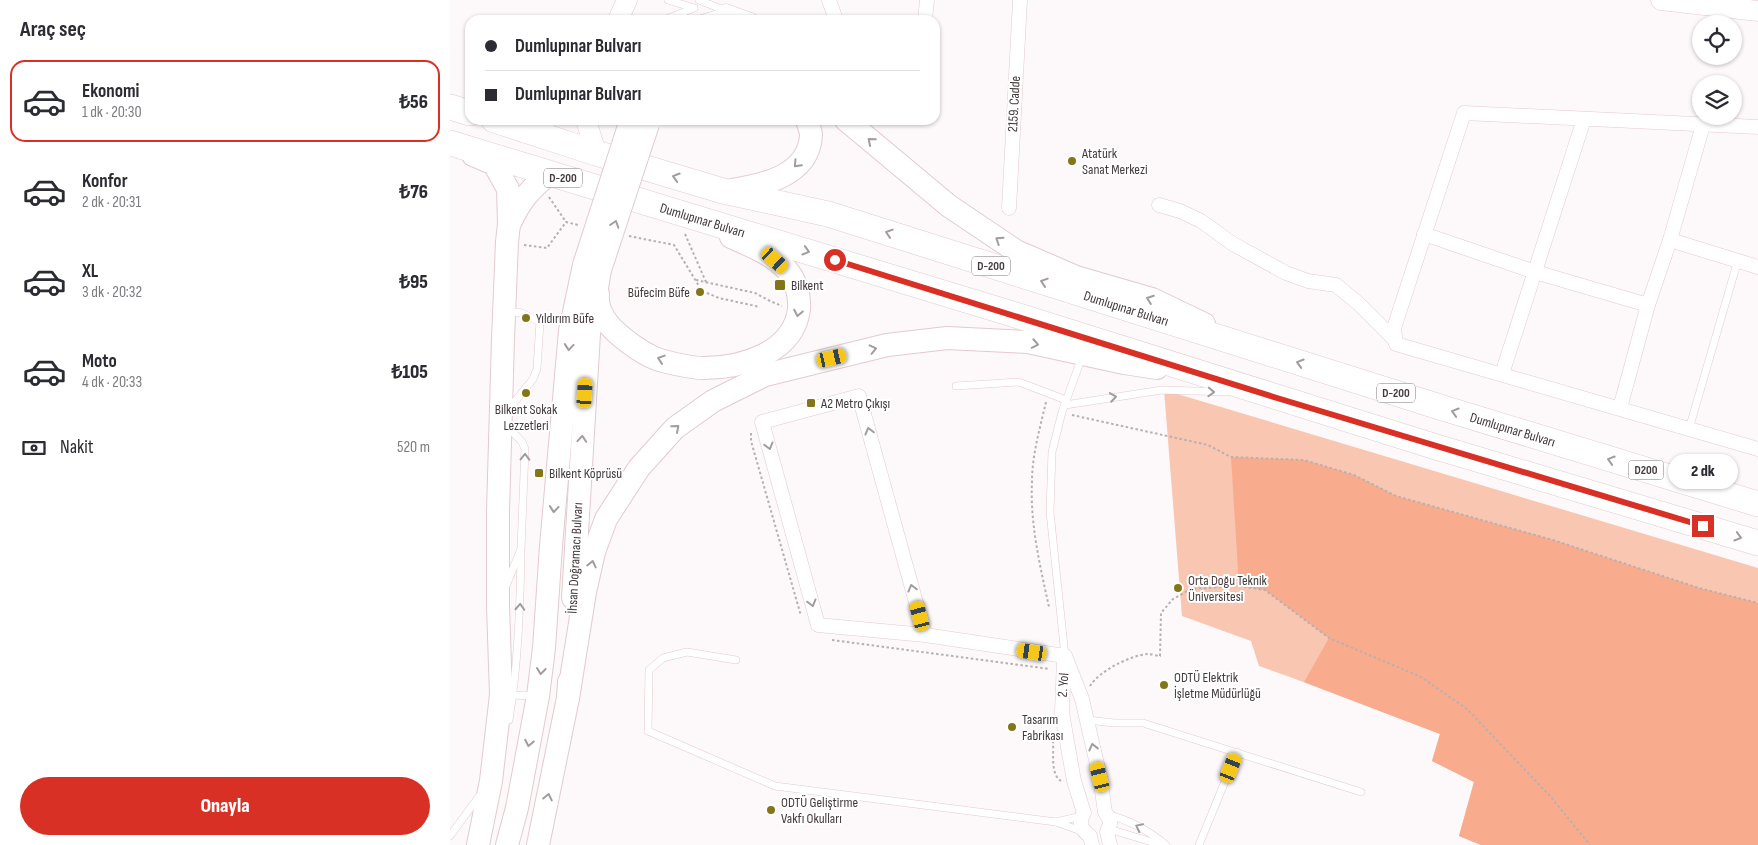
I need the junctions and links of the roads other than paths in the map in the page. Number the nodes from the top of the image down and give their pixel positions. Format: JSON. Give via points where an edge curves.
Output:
{"nodes":[{"id":1,"x":627,"y":0,"type":"edge"},
{"id":2,"x":668,"y":0,"type":"edge"},
{"id":3,"x":699,"y":0,"type":"edge"},
{"id":4,"x":828,"y":0,"type":"edge"},
{"id":5,"x":926,"y":0,"type":"edge"},
{"id":6,"x":1661,"y":0,"type":"edge"},
{"id":7,"x":1022,"y":1,"type":"edge"},
{"id":8,"x":726,"y":11,"type":"junction"},
{"id":9,"x":1758,"y":11,"type":"edge"},
{"id":10,"x":620,"y":15,"type":"edge"},
{"id":11,"x":676,"y":15,"type":"edge"},
{"id":12,"x":713,"y":15,"type":"edge"},
{"id":13,"x":737,"y":15,"type":"edge"},
{"id":14,"x":834,"y":15,"type":"edge"},
{"id":15,"x":925,"y":15,"type":"edge"},
{"id":16,"x":450,"y":107,"type":"edge"},
{"id":17,"x":465,"y":112,"type":"edge"},
{"id":18,"x":1584,"y":119,"type":"junction"},
{"id":19,"x":1692,"y":124,"type":"edge"},
{"id":20,"x":535,"y":125,"type":"edge"},
{"id":21,"x":588,"y":125,"type":"edge"},
{"id":22,"x":642,"y":125,"type":"edge"},
{"id":23,"x":808,"y":125,"type":"edge"},
{"id":24,"x":852,"y":125,"type":"edge"},
{"id":25,"x":1703,"y":125,"type":"joint"},
{"id":26,"x":1758,"y":128,"type":"edge"},
{"id":27,"x":450,"y":143,"type":"edge"},
{"id":28,"x":596,"y":153,"type":"junction"},
{"id":29,"x":547,"y":182,"type":"junction"},
{"id":30,"x":723,"y":191,"type":"junction"},
{"id":31,"x":1159,"y":204,"type":"dead end"},
{"id":32,"x":1009,"y":208,"type":"dead end"},
{"id":33,"x":674,"y":211,"type":"junction"},
{"id":34,"x":509,"y":224,"type":"junction"},
{"id":35,"x":1424,"y":234,"type":"junction"},
{"id":36,"x":1670,"y":240,"type":"junction"},
{"id":37,"x":1738,"y":260,"type":"junction"},
{"id":38,"x":1758,"y":266,"type":"edge"},
{"id":39,"x":592,"y":268,"type":"junction"},
{"id":40,"x":1535,"y":272,"type":"junction"},
{"id":41,"x":1648,"y":305,"type":"junction"},
{"id":42,"x":504,"y":311,"type":"junction"},
{"id":43,"x":1396,"y":340,"type":"junction"},
{"id":44,"x":1257,"y":350,"type":"junction"},
{"id":45,"x":1084,"y":353,"type":"junction"},
{"id":46,"x":1502,"y":374,"type":"junction"},
{"id":47,"x":1208,"y":376,"type":"junction"},
{"id":48,"x":956,"y":386,"type":"dead end"},
{"id":49,"x":1230,"y":393,"type":"dead end"},
{"id":50,"x":1240,"y":394,"type":"dead end"},
{"id":51,"x":1277,"y":398,"type":"junction"},
{"id":52,"x":1064,"y":406,"type":"junction"},
{"id":53,"x":1620,"y":408,"type":"junction"},
{"id":54,"x":501,"y":420,"type":"junction"},
{"id":55,"x":1689,"y":429,"type":"junction"},
{"id":56,"x":1535,"y":437,"type":"joint"},
{"id":57,"x":1757,"y":446,"type":"edge"},
{"id":58,"x":1758,"y":504,"type":"edge"},
{"id":59,"x":1758,"y":543,"type":"edge"},
{"id":60,"x":521,"y":548,"type":"junction"},
{"id":61,"x":498,"y":606,"type":"junction"},
{"id":62,"x":925,"y":635,"type":"junction"},
{"id":63,"x":1065,"y":656,"type":"junction"},
{"id":64,"x":736,"y":660,"type":"dead end"},
{"id":65,"x":507,"y":695,"type":"junction"},
{"id":66,"x":538,"y":696,"type":"junction"},
{"id":67,"x":568,"y":698,"type":"junction"},
{"id":68,"x":1086,"y":720,"type":"junction"},
{"id":69,"x":507,"y":731,"type":"dead end"},
{"id":70,"x":1237,"y":752,"type":"junction"},
{"id":71,"x":495,"y":778,"type":"junction"},
{"id":72,"x":1361,"y":792,"type":"dead end"},
{"id":73,"x":1083,"y":814,"type":"junction"},
{"id":74,"x":1056,"y":822,"type":"junction"},
{"id":75,"x":1108,"y":826,"type":"edge"},
{"id":76,"x":450,"y":836,"type":"edge"},
{"id":77,"x":1089,"y":838,"type":"edge"},
{"id":78,"x":478,"y":845,"type":"edge"},
{"id":79,"x":484,"y":845,"type":"edge"},
{"id":80,"x":507,"y":845,"type":"edge"},
{"id":81,"x":538,"y":845,"type":"edge"},
{"id":82,"x":1164,"y":845,"type":"edge"},
{"id":83,"x":1199,"y":845,"type":"edge"}],
"edges":[{"from":1,"to":10,"type":"street"},
{"from":2,"to":11,"type":"lane","via":[[694,8]]},
{"from":3,"to":8,"type":"lane"},
{"from":4,"to":14,"type":"street"},
{"from":5,"to":15,"type":"street"},
{"from":6,"to":9,"type":"street"},
{"from":7,"to":32,"type":"street","name":"2159. Cadde"},
{"from":8,"to":12,"type":"lane"},
{"from":8,"to":13,"type":"street"},
{"from":16,"to":17,"type":"highway"},
{"from":18,"to":19,"type":"street"},
{"from":18,"to":35,"type":"street","via":[[1464,113]]},
{"from":18,"to":40,"type":"street"},
{"from":20,"to":28,"type":"highway","name":"Dumlupınar Bulvarı","number":"D-200"},
{"from":21,"to":28,"type":"street"},
{"from":22,"to":39,"type":"main road","bridge":true},
{"from":23,"to":30,"type":"main road","one_way":true,"via":[[811,134],[806,154],[786,175],[770,182]]},
{"from":44,"to":24,"type":"main road","one_way":true,"via":[[1152,299],[1076,277],[1016,251],[949,206]]},
{"from":25,"to":26,"type":"street"},
{"from":25,"to":36,"type":"street"},
{"from":27,"to":29,"type":"highway","name":"Dumlupınar Bulvarı","number":"D-200"},
{"from":27,"to":34,"type":"main road","via":[[494,164],[508,189]]},
{"from":30,"to":28,"type":"highway","name":"Dumlupınar Bulvarı","number":"D-200","one_way":true},
{"from":29,"to":33,"type":"highway","name":"Dumlupınar Bulvarı","number":"D-200"},
{"from":29,"to":34,"type":"main road","via":[[533,186]]},
{"from":44,"to":30,"type":"highway","name":"Dumlupınar Bulvarı","number":"D-200","one_way":true,"via":[[828,214]]},
{"from":31,"to":43,"type":"street","via":[[1201,221],[1233,244],[1286,273],[1308,281],[1336,285]]},
{"from":33,"to":39,"type":"main road","one_way":true,"via":[[760,251],[788,271],[799,302],[798,315],[782,344],[747,362],[725,367],[702,368],[662,361],[641,351],[612,329],[597,304]]},
{"from":33,"to":47,"type":"highway","name":"Dumlupınar Bulvarı","number":"D-200","one_way":true},
{"from":34,"to":42,"type":"main road"},
{"from":35,"to":40,"type":"street"},
{"from":35,"to":43,"type":"street","via":[[1394,328]]},
{"from":36,"to":37,"type":"street"},
{"from":36,"to":41,"type":"street"},
{"from":37,"to":38,"type":"street"},
{"from":37,"to":55,"type":"lane"},
{"from":39,"to":66,"type":"main road","one_way":true,"via":[[570,331]]},
{"from":67,"to":39,"type":"main road","name":"İhsan Doğramacı Bulvarı","one_way":true},
{"from":40,"to":41,"type":"street"},
{"from":40,"to":46,"type":"street"},
{"from":41,"to":53,"type":"street"},
{"from":42,"to":54,"type":"main road"},
{"from":42,"to":54,"type":"lane","via":[[522,313],[540,322],[537,369]]},
{"from":43,"to":46,"type":"street","via":[[1396,344]]},
{"from":56,"to":44,"type":"highway","name":"Dumlupınar Bulvarı","number":"D-200","one_way":true},
{"from":45,"to":47,"type":"main road","via":[[1124,363]]},
{"from":45,"to":52,"type":"lane"},
{"from":67,"to":45,"type":"main road","one_way":true,"via":[[585,592],[606,519],[638,468],[675,428],[713,401],[765,375],[886,345],[955,338],[1028,342]]},
{"from":46,"to":53,"type":"street"},
{"from":47,"to":51,"type":"highway","name":"Dumlupınar Bulvarı","number":"D-200"},
{"from":48,"to":52,"type":"lane","via":[[1019,382]]},
{"from":52,"to":49,"type":"lane","one_way":true,"via":[[1162,390]]},
{"from":50,"to":51,"type":"lane"},
{"from":51,"to":59,"type":"highway","name":"Dumlupınar Bulvarı","number":"D-200","one_way":true},
{"from":52,"to":63,"type":"lane","via":[[1052,452],[1050,512]]},
{"from":53,"to":55,"type":"street"},
{"from":60,"to":54,"type":"lane","one_way":true,"via":[[525,449]]},
{"from":54,"to":61,"type":"main road"},
{"from":55,"to":57,"type":"street"},
{"from":58,"to":56,"type":"highway","name":"Dumlupınar Bulvarı","number":"D200","one_way":true},
{"from":60,"to":61,"type":"lane"},
{"from":65,"to":60,"type":"lane","one_way":true,"via":[[520,602]]},
{"from":61,"to":65,"type":"main road"},
{"from":62,"to":62,"type":"street","one_way":true,"via":[[859,396],[762,422],[812,623]]},
{"from":62,"to":63,"type":"street"},
{"from":63,"to":68,"type":"street","name":"2. Yol","via":[[1082,699]]},
{"from":63,"to":73,"type":"street","name":"2. Yol","via":[[1062,713]]},
{"from":64,"to":74,"type":"lane","via":[[686,652],[663,658],[649,670],[648,731],[775,786]]},
{"from":65,"to":66,"type":"lane"},
{"from":65,"to":69,"type":"lane"},
{"from":65,"to":71,"type":"main road"},
{"from":66,"to":80,"type":"main road","one_way":true},
{"from":81,"to":67,"type":"main road","name":"İhsan Doğramacı Bulvarı","one_way":true},
{"from":68,"to":70,"type":"lane","via":[[1143,722]]},
{"from":75,"to":68,"type":"street","name":"2. Yol","one_way":true},
{"from":70,"to":72,"type":"lane"},
{"from":70,"to":83,"type":"lane"},
{"from":71,"to":76,"type":"lane"},
{"from":71,"to":78,"type":"main road"},
{"from":71,"to":79,"type":"lane"},
{"from":73,"to":74,"type":"lane"},
{"from":73,"to":75,"type":"street","via":[[1097,808]]},
{"from":73,"to":77,"type":"street","name":"2. Yol","via":[[1081,827]]},
{"from":74,"to":77,"type":"lane"},
{"from":75,"to":77,"type":"street","via":[[1099,837]]},
{"from":75,"to":82,"type":"lane"},
{"from":82,"to":75,"type":"lane","one_way":true,"via":[[1153,834],[1119,818]]}]}
